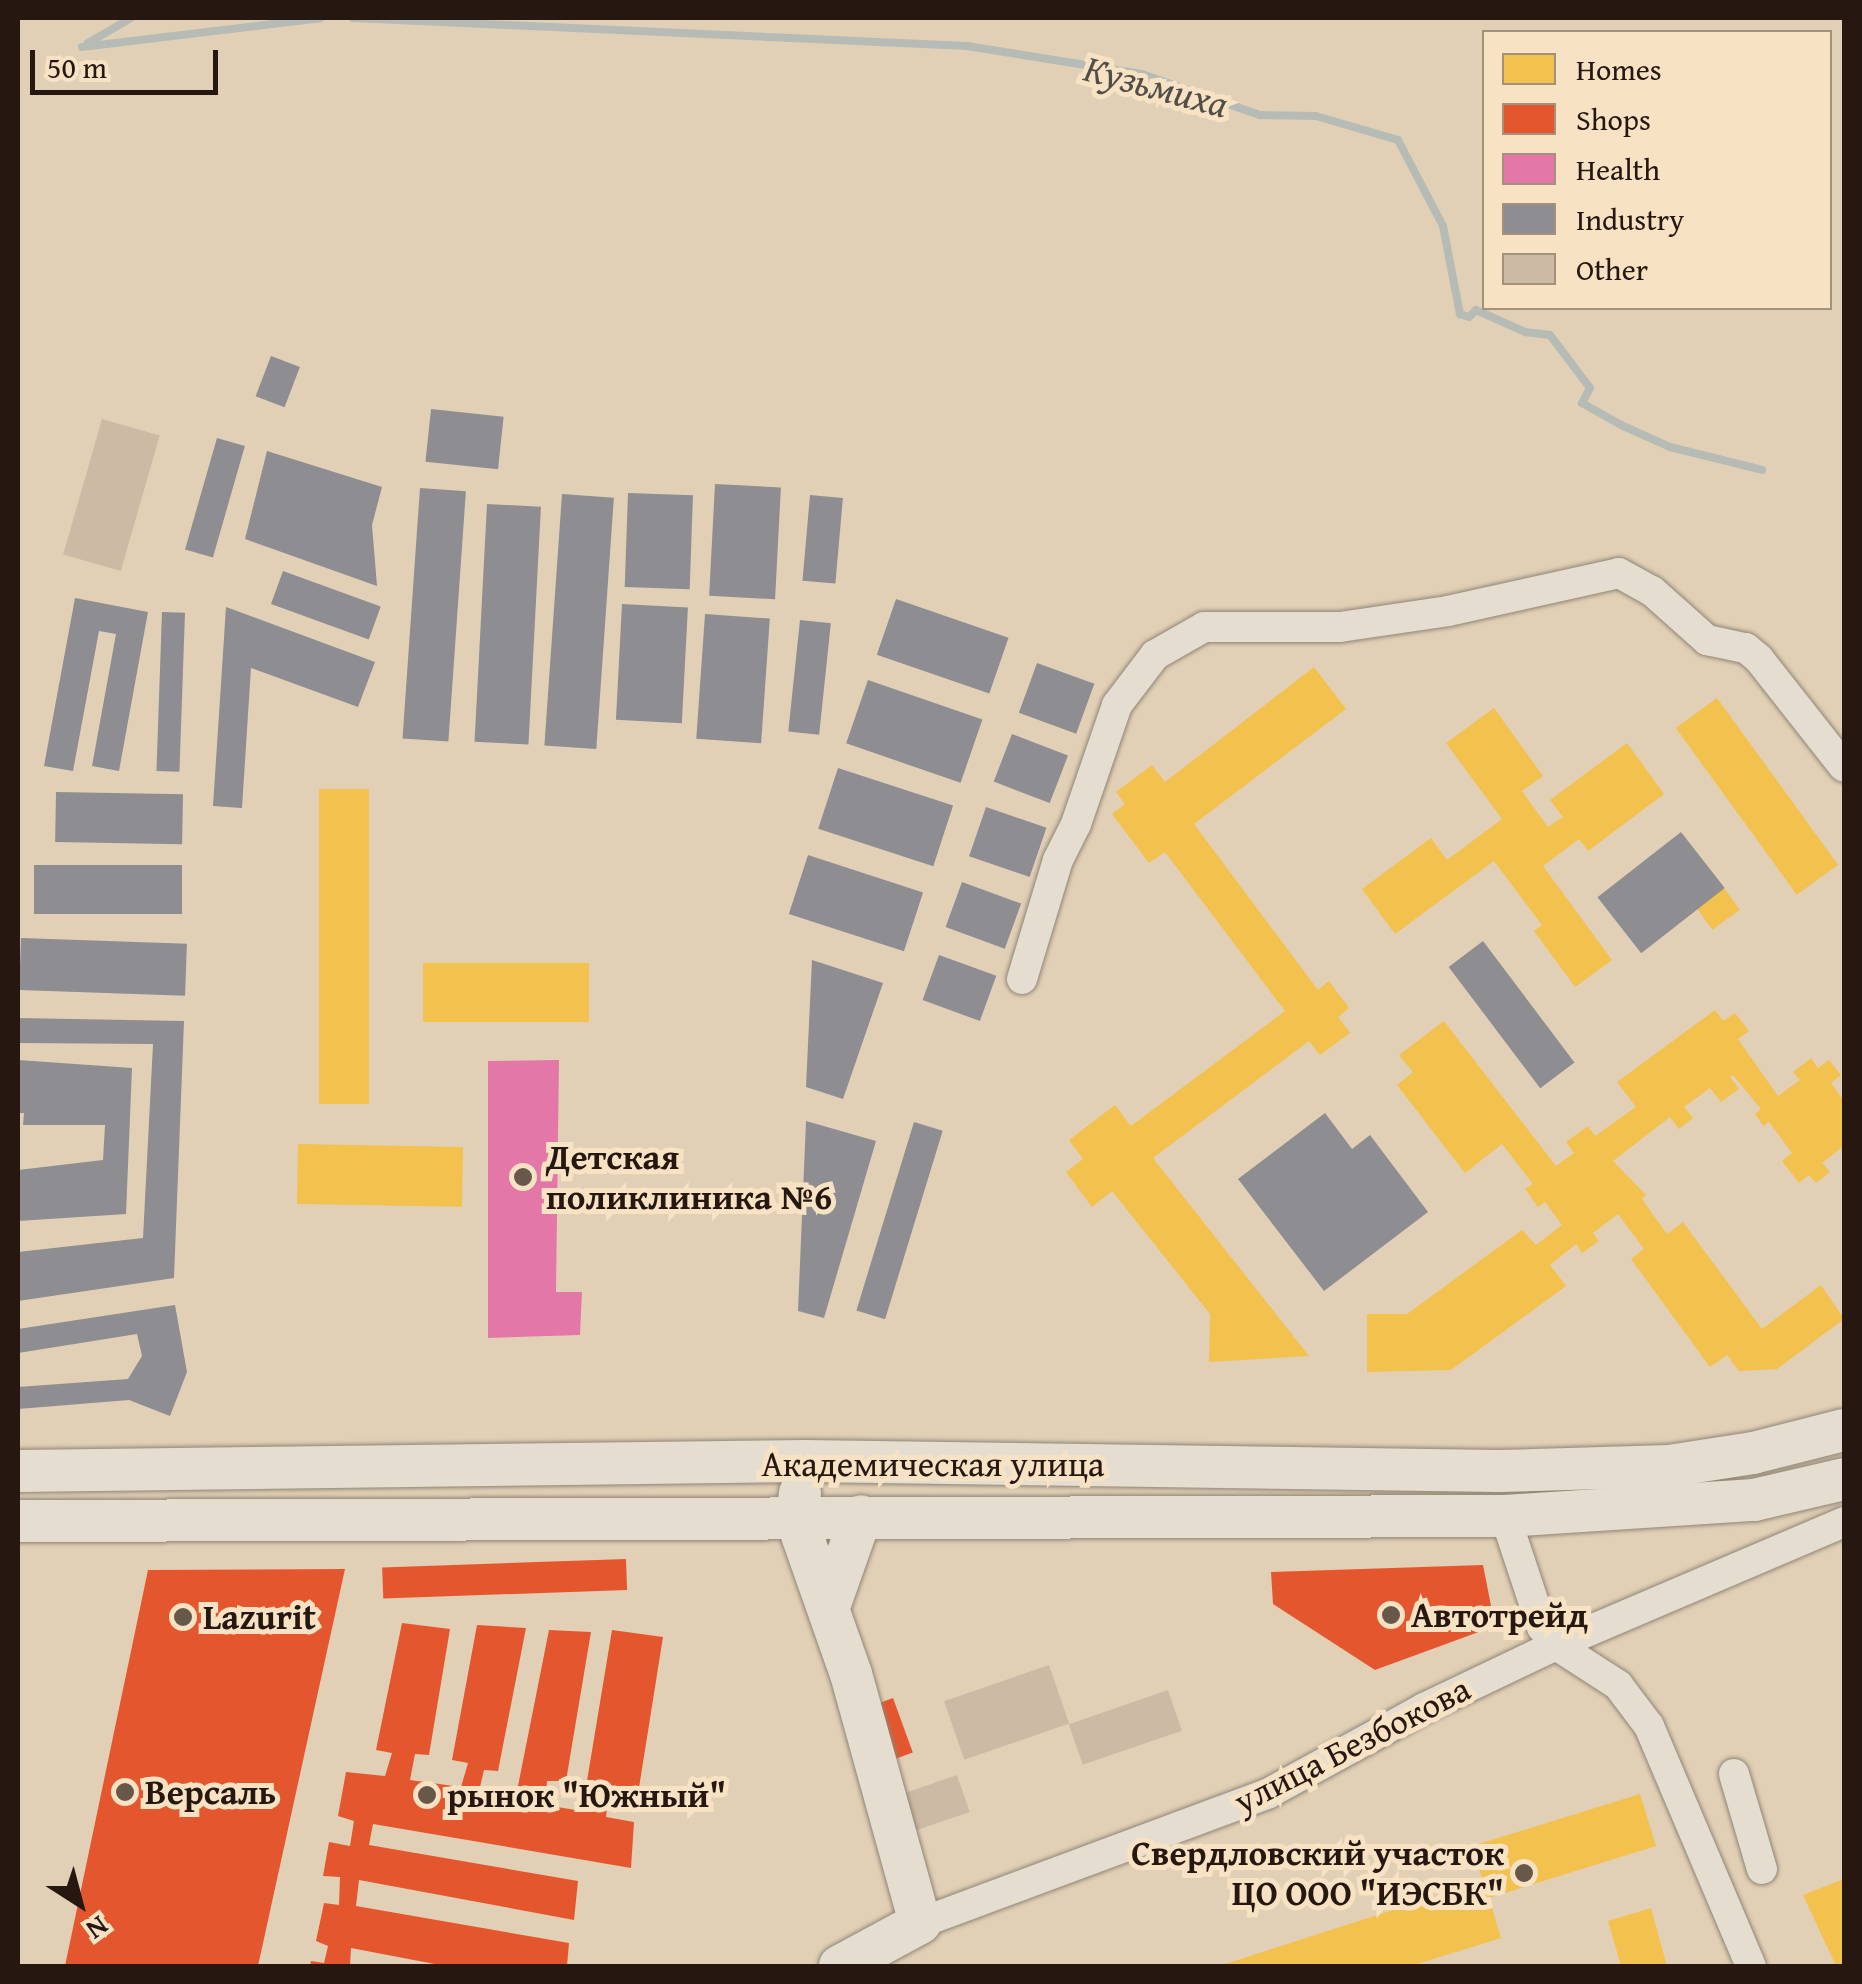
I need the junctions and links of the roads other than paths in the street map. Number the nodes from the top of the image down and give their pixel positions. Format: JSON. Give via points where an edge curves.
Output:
{"nodes":[{"id":1,"x":1844,"y":766,"type":"edge"},
{"id":2,"x":1022,"y":979,"type":"dead end"},
{"id":3,"x":1844,"y":1430,"type":"edge"},
{"id":4,"x":805,"y":1461,"type":"junction"},
{"id":5,"x":697,"y":1462,"type":"junction"},
{"id":6,"x":18,"y":1471,"type":"edge"},
{"id":7,"x":1844,"y":1479,"type":"edge"},
{"id":8,"x":861,"y":1516,"type":"junction"},
{"id":9,"x":1505,"y":1516,"type":"junction"},
{"id":10,"x":797,"y":1517,"type":"junction"},
{"id":11,"x":686,"y":1518,"type":"junction"},
{"id":12,"x":18,"y":1521,"type":"edge"},
{"id":13,"x":1844,"y":1522,"type":"edge"},
{"id":14,"x":830,"y":1604,"type":"junction"},
{"id":15,"x":1556,"y":1645,"type":"junction"},
{"id":16,"x":1734,"y":1774,"type":"dead end"},
{"id":17,"x":1762,"y":1869,"type":"dead end"},
{"id":18,"x":920,"y":1923,"type":"junction"},
{"id":19,"x":840,"y":1966,"type":"edge"},
{"id":20,"x":1751,"y":1966,"type":"edge"}],
"edges":[{"from":1,"to":2,"type":"street","via":[[1760,659],[1746,648],[1707,640],[1619,573],[1340,627],[1204,627],[1155,655],[1116,706]]},
{"from":3,"to":4,"type":"main road","name":"Академическая улица","via":[[1753,1453],[1650,1467],[1498,1471]]},
{"from":4,"to":5,"type":"main road","name":"Академическая улица"},
{"from":4,"to":10,"type":"main road"},
{"from":5,"to":6,"type":"main road","name":"Академическая улица"},
{"from":5,"to":11,"type":"main road"},
{"from":7,"to":9,"type":"main road","via":[[1754,1500]]},
{"from":8,"to":9,"type":"main road"},
{"from":8,"to":10,"type":"main road"},
{"from":8,"to":14,"type":"main road"},
{"from":9,"to":15,"type":"street","via":[[1542,1628]]},
{"from":10,"to":11,"type":"main road"},
{"from":10,"to":14,"type":"main road"},
{"from":11,"to":12,"type":"main road"},
{"from":13,"to":15,"type":"street","name":"улица Безбокова"},
{"from":14,"to":18,"type":"main road"},
{"from":15,"to":18,"type":"street","name":"улица Безбокова","via":[[1269,1793]]},
{"from":15,"to":20,"type":"street","via":[[1618,1685],[1649,1726]]},
{"from":16,"to":17,"type":"street"},
{"from":18,"to":19,"type":"main road","name":"улица Безбокова"}]}
